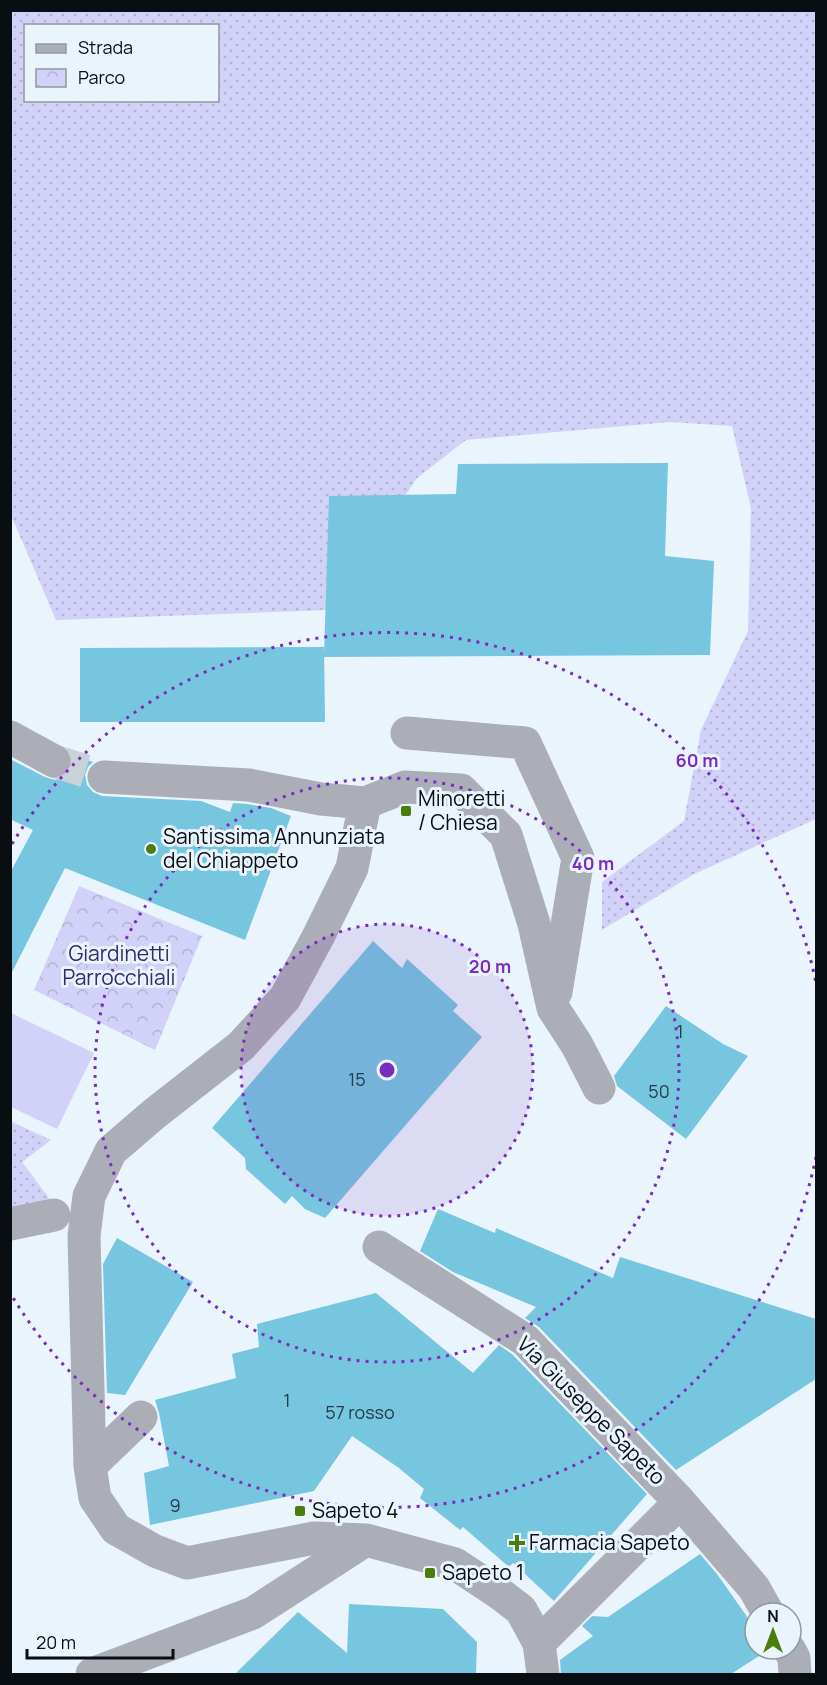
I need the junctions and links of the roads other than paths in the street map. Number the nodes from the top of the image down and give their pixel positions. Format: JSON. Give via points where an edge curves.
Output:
{"nodes":[{"id":1,"x":407,"y":733,"type":"dead end"},
{"id":2,"x":10,"y":737,"type":"edge"},
{"id":3,"x":54,"y":761,"type":"tunnel mouth"},
{"id":4,"x":104,"y":777,"type":"tunnel mouth"},
{"id":5,"x":365,"y":803,"type":"junction"},
{"id":6,"x":553,"y":1008,"type":"junction"},
{"id":7,"x":599,"y":1088,"type":"dead end"},
{"id":8,"x":54,"y":1215,"type":"dead end"},
{"id":9,"x":10,"y":1224,"type":"edge"},
{"id":10,"x":379,"y":1247,"type":"dead end"},
{"id":11,"x":141,"y":1417,"type":"dead end"},
{"id":12,"x":90,"y":1466,"type":"junction"},
{"id":13,"x":680,"y":1502,"type":"junction"},
{"id":14,"x":366,"y":1540,"type":"junction"},
{"id":15,"x":761,"y":1601,"type":"edge"},
{"id":16,"x":541,"y":1659,"type":"edge"},
{"id":17,"x":92,"y":1674,"type":"edge"}],
"edges":[{"from":1,"to":6,"type":"street","via":[[525,743],[578,858]]},
{"from":2,"to":3,"type":"street"},
{"from":4,"to":5,"type":"street","via":[[249,785],[321,800]]},
{"from":5,"to":6,"type":"street","via":[[405,787],[461,790],[506,835],[534,924]]},
{"from":5,"to":12,"type":"street","name":"Via Giuseppe Sapeto","via":[[351,868],[285,998],[241,1046],[111,1151],[89,1196],[84,1236]]},
{"from":6,"to":7,"type":"street"},
{"from":8,"to":9,"type":"street"},
{"from":10,"to":13,"type":"street","name":"Via Giuseppe Sapeto","via":[[525,1340]]},
{"from":11,"to":12,"type":"street"},
{"from":12,"to":14,"type":"street","name":"Via Giuseppe Sapeto","via":[[95,1498],[116,1529],[187,1563],[314,1538]]},
{"from":13,"to":15,"type":"street","name":"Via Giuseppe Sapeto"},
{"from":13,"to":16,"type":"street","name":"Via Giuseppe Sapeto"},
{"from":14,"to":16,"type":"street","name":"Via Giuseppe Sapeto","via":[[455,1564],[499,1593],[521,1610]]},
{"from":14,"to":17,"type":"street","via":[[253,1613]]}]}
